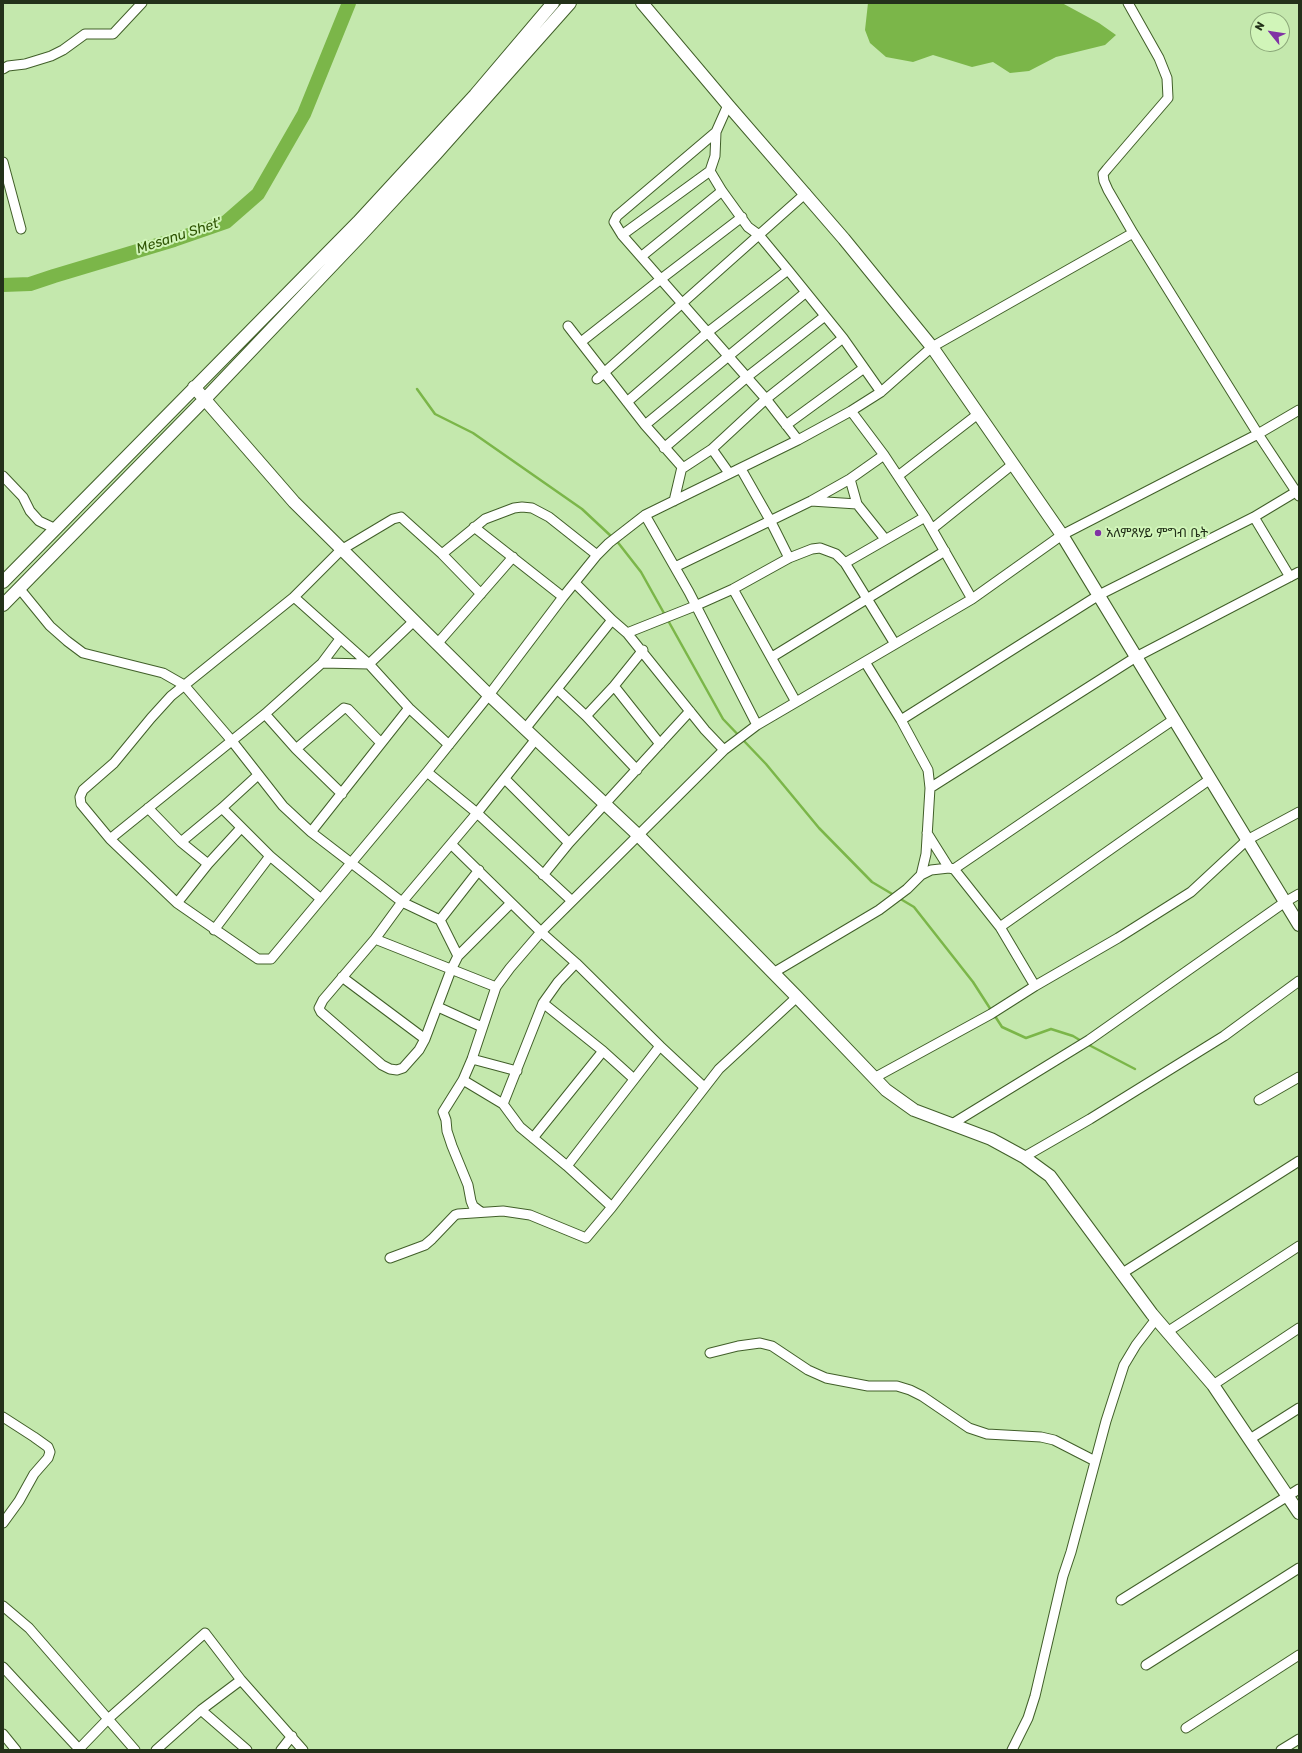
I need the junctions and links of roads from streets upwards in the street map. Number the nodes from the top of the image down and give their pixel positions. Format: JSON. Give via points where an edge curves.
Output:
{"nodes":[{"id":1,"x":142,"y":3,"type":"edge"},
{"id":2,"x":553,"y":3,"type":"edge"},
{"id":3,"x":570,"y":3,"type":"edge"},
{"id":4,"x":642,"y":3,"type":"edge"},
{"id":5,"x":1128,"y":3,"type":"edge"},
{"id":6,"x":3,"y":69,"type":"edge"},
{"id":7,"x":728,"y":105,"type":"junction"},
{"id":8,"x":716,"y":132,"type":"junction"},
{"id":9,"x":3,"y":162,"type":"edge"},
{"id":10,"x":710,"y":171,"type":"junction"},
{"id":11,"x":722,"y":191,"type":"junction"},
{"id":12,"x":806,"y":193,"type":"junction"},
{"id":13,"x":379,"y":208,"type":"junction"},
{"id":14,"x":742,"y":217,"type":"junction"},
{"id":15,"x":21,"y":229,"type":"dead end"},
{"id":16,"x":1133,"y":233,"type":"junction"},
{"id":17,"x":622,"y":235,"type":"junction"},
{"id":18,"x":759,"y":235,"type":"junction"},
{"id":19,"x":642,"y":256,"type":"junction"},
{"id":20,"x":788,"y":270,"type":"junction"},
{"id":21,"x":661,"y":278,"type":"junction"},
{"id":22,"x":805,"y":292,"type":"junction"},
{"id":23,"x":683,"y":303,"type":"junction"},
{"id":24,"x":825,"y":316,"type":"junction"},
{"id":25,"x":568,"y":326,"type":"dead end"},
{"id":26,"x":708,"y":332,"type":"junction"},
{"id":27,"x":843,"y":338,"type":"junction"},
{"id":28,"x":581,"y":342,"type":"junction"},
{"id":29,"x":932,"y":348,"type":"junction"},
{"id":30,"x":729,"y":356,"type":"junction"},
{"id":31,"x":864,"y":368,"type":"junction"},
{"id":32,"x":605,"y":372,"type":"junction"},
{"id":33,"x":747,"y":377,"type":"junction"},
{"id":34,"x":597,"y":379,"type":"dead end"},
{"id":35,"x":194,"y":388,"type":"junction"},
{"id":36,"x":881,"y":392,"type":"junction"},
{"id":37,"x":766,"y":399,"type":"junction"},
{"id":38,"x":204,"y":400,"type":"junction"},
{"id":39,"x":627,"y":402,"type":"junction"},
{"id":40,"x":1299,"y":410,"type":"edge"},
{"id":41,"x":851,"y":411,"type":"junction"},
{"id":42,"x":978,"y":414,"type":"junction"},
{"id":43,"x":645,"y":425,"type":"junction"},
{"id":44,"x":786,"y":425,"type":"junction"},
{"id":45,"x":1258,"y":434,"type":"junction"},
{"id":46,"x":798,"y":440,"type":"junction"},
{"id":47,"x":664,"y":448,"type":"junction"},
{"id":48,"x":712,"y":449,"type":"junction"},
{"id":49,"x":884,"y":456,"type":"junction"},
{"id":50,"x":1013,"y":464,"type":"junction"},
{"id":51,"x":682,"y":467,"type":"junction"},
{"id":52,"x":741,"y":469,"type":"junction"},
{"id":53,"x":729,"y":473,"type":"junction"},
{"id":54,"x":3,"y":476,"type":"edge"},
{"id":55,"x":898,"y":476,"type":"junction"},
{"id":56,"x":850,"y":479,"type":"junction"},
{"id":57,"x":1298,"y":493,"type":"edge"},
{"id":58,"x":674,"y":501,"type":"junction"},
{"id":59,"x":811,"y":501,"type":"junction"},
{"id":60,"x":857,"y":504,"type":"junction"},
{"id":61,"x":645,"y":515,"type":"junction"},
{"id":62,"x":925,"y":517,"type":"junction"},
{"id":63,"x":1254,"y":517,"type":"junction"},
{"id":64,"x":770,"y":520,"type":"junction"},
{"id":65,"x":474,"y":527,"type":"junction"},
{"id":66,"x":56,"y":529,"type":"junction"},
{"id":67,"x":932,"y":529,"type":"junction"},
{"id":68,"x":1062,"y":535,"type":"junction"},
{"id":69,"x":885,"y":539,"type":"junction"},
{"id":70,"x":341,"y":550,"type":"junction"},
{"id":71,"x":944,"y":551,"type":"junction"},
{"id":72,"x":442,"y":554,"type":"junction"},
{"id":73,"x":597,"y":555,"type":"junction"},
{"id":74,"x":513,"y":556,"type":"junction"},
{"id":75,"x":789,"y":558,"type":"junction"},
{"id":76,"x":845,"y":563,"type":"junction"},
{"id":77,"x":675,"y":567,"type":"junction"},
{"id":78,"x":1299,"y":572,"type":"edge"},
{"id":79,"x":1290,"y":577,"type":"junction"},
{"id":80,"x":3,"y":582,"type":"edge"},
{"id":81,"x":575,"y":583,"type":"junction"},
{"id":82,"x":19,"y":588,"type":"junction"},
{"id":83,"x":733,"y":589,"type":"junction"},
{"id":84,"x":481,"y":594,"type":"junction"},
{"id":85,"x":1100,"y":595,"type":"junction"},
{"id":86,"x":294,"y":597,"type":"junction"},
{"id":87,"x":563,"y":597,"type":"junction"},
{"id":88,"x":972,"y":599,"type":"junction"},
{"id":89,"x":866,"y":600,"type":"junction"},
{"id":90,"x":3,"y":605,"type":"edge"},
{"id":91,"x":695,"y":606,"type":"junction"},
{"id":92,"x":612,"y":620,"type":"junction"},
{"id":93,"x":414,"y":621,"type":"junction"},
{"id":94,"x":627,"y":633,"type":"junction"},
{"id":95,"x":340,"y":639,"type":"junction"},
{"id":96,"x":437,"y":644,"type":"junction"},
{"id":97,"x":895,"y":644,"type":"junction"},
{"id":98,"x":642,"y":650,"type":"junction"},
{"id":99,"x":772,"y":657,"type":"junction"},
{"id":100,"x":1136,"y":657,"type":"junction"},
{"id":101,"x":322,"y":662,"type":"junction"},
{"id":102,"x":864,"y":662,"type":"junction"},
{"id":103,"x":369,"y":664,"type":"junction"},
{"id":104,"x":184,"y":685,"type":"junction"},
{"id":105,"x":614,"y":686,"type":"junction"},
{"id":106,"x":558,"y":689,"type":"junction"},
{"id":107,"x":489,"y":695,"type":"junction"},
{"id":108,"x":796,"y":702,"type":"junction"},
{"id":109,"x":410,"y":708,"type":"junction"},
{"id":110,"x":690,"y":711,"type":"junction"},
{"id":111,"x":265,"y":714,"type":"junction"},
{"id":112,"x":586,"y":716,"type":"junction"},
{"id":113,"x":901,"y":720,"type":"junction"},
{"id":114,"x":1173,"y":720,"type":"junction"},
{"id":115,"x":757,"y":725,"type":"junction"},
{"id":116,"x":525,"y":729,"type":"junction"},
{"id":117,"x":536,"y":739,"type":"junction"},
{"id":118,"x":232,"y":741,"type":"junction"},
{"id":119,"x":381,"y":743,"type":"junction"},
{"id":120,"x":660,"y":744,"type":"junction"},
{"id":121,"x":449,"y":745,"type":"junction"},
{"id":122,"x":296,"y":749,"type":"junction"},
{"id":123,"x":724,"y":750,"type":"junction"},
{"id":124,"x":637,"y":770,"type":"junction"},
{"id":125,"x":427,"y":772,"type":"junction"},
{"id":126,"x":258,"y":775,"type":"junction"},
{"id":127,"x":505,"y":779,"type":"junction"},
{"id":128,"x":1209,"y":780,"type":"junction"},
{"id":129,"x":930,"y":788,"type":"junction"},
{"id":130,"x":342,"y":794,"type":"junction"},
{"id":131,"x":604,"y":805,"type":"junction"},
{"id":132,"x":148,"y":808,"type":"junction"},
{"id":133,"x":222,"y":808,"type":"junction"},
{"id":134,"x":1299,"y":812,"type":"edge"},
{"id":135,"x":477,"y":813,"type":"junction"},
{"id":136,"x":241,"y":828,"type":"junction"},
{"id":137,"x":311,"y":832,"type":"junction"},
{"id":138,"x":927,"y":833,"type":"junction"},
{"id":139,"x":638,"y":835,"type":"junction"},
{"id":140,"x":110,"y":839,"type":"junction"},
{"id":141,"x":1247,"y":840,"type":"junction"},
{"id":142,"x":181,"y":842,"type":"junction"},
{"id":143,"x":569,"y":843,"type":"junction"},
{"id":144,"x":452,"y":844,"type":"junction"},
{"id":145,"x":270,"y":856,"type":"junction"},
{"id":146,"x":351,"y":862,"type":"junction"},
{"id":147,"x":208,"y":864,"type":"junction"},
{"id":148,"x":952,"y":869,"type":"junction"},
{"id":149,"x":479,"y":870,"type":"junction"},
{"id":150,"x":543,"y":875,"type":"junction"},
{"id":151,"x":921,"y":875,"type":"junction"},
{"id":152,"x":1299,"y":894,"type":"edge"},
{"id":153,"x":321,"y":899,"type":"junction"},
{"id":154,"x":572,"y":901,"type":"junction"},
{"id":155,"x":402,"y":902,"type":"junction"},
{"id":156,"x":511,"y":902,"type":"junction"},
{"id":157,"x":1285,"y":902,"type":"junction"},
{"id":158,"x":177,"y":903,"type":"junction"},
{"id":159,"x":440,"y":920,"type":"junction"},
{"id":160,"x":1299,"y":926,"type":"edge"},
{"id":161,"x":1000,"y":927,"type":"junction"},
{"id":162,"x":214,"y":930,"type":"junction"},
{"id":163,"x":540,"y":932,"type":"junction"},
{"id":164,"x":375,"y":939,"type":"junction"},
{"id":165,"x":458,"y":956,"type":"junction"},
{"id":166,"x":576,"y":963,"type":"junction"},
{"id":167,"x":451,"y":970,"type":"junction"},
{"id":168,"x":773,"y":973,"type":"junction"},
{"id":169,"x":342,"y":977,"type":"junction"},
{"id":170,"x":1299,"y":981,"type":"edge"},
{"id":171,"x":1035,"y":986,"type":"junction"},
{"id":172,"x":496,"y":987,"type":"junction"},
{"id":173,"x":797,"y":997,"type":"junction"},
{"id":174,"x":543,"y":1003,"type":"junction"},
{"id":175,"x":438,"y":1007,"type":"junction"},
{"id":176,"x":482,"y":1027,"type":"junction"},
{"id":177,"x":425,"y":1039,"type":"junction"},
{"id":178,"x":660,"y":1046,"type":"junction"},
{"id":179,"x":603,"y":1051,"type":"junction"},
{"id":180,"x":472,"y":1059,"type":"junction"},
{"id":181,"x":517,"y":1071,"type":"junction"},
{"id":182,"x":1299,"y":1077,"type":"edge"},
{"id":183,"x":874,"y":1078,"type":"junction"},
{"id":184,"x":634,"y":1079,"type":"junction"},
{"id":185,"x":463,"y":1080,"type":"junction"},
{"id":186,"x":704,"y":1087,"type":"junction"},
{"id":187,"x":1259,"y":1100,"type":"dead end"},
{"id":188,"x":503,"y":1104,"type":"junction"},
{"id":189,"x":952,"y":1124,"type":"junction"},
{"id":190,"x":533,"y":1138,"type":"junction"},
{"id":191,"x":1024,"y":1157,"type":"junction"},
{"id":192,"x":1299,"y":1161,"type":"edge"},
{"id":193,"x":567,"y":1166,"type":"junction"},
{"id":194,"x":612,"y":1207,"type":"junction"},
{"id":195,"x":481,"y":1212,"type":"junction"},
{"id":196,"x":1299,"y":1246,"type":"edge"},
{"id":197,"x":390,"y":1258,"type":"dead end"},
{"id":198,"x":1121,"y":1274,"type":"junction"},
{"id":199,"x":1156,"y":1318,"type":"junction"},
{"id":200,"x":1299,"y":1328,"type":"edge"},
{"id":201,"x":1167,"y":1332,"type":"junction"},
{"id":202,"x":710,"y":1353,"type":"dead end"},
{"id":203,"x":1213,"y":1385,"type":"junction"},
{"id":204,"x":1299,"y":1408,"type":"edge"},
{"id":205,"x":3,"y":1417,"type":"edge"},
{"id":206,"x":1250,"y":1439,"type":"junction"},
{"id":207,"x":1095,"y":1461,"type":"junction"},
{"id":208,"x":1299,"y":1489,"type":"edge"},
{"id":209,"x":1287,"y":1496,"type":"junction"},
{"id":210,"x":1299,"y":1513,"type":"edge"},
{"id":211,"x":3,"y":1523,"type":"edge"},
{"id":212,"x":1299,"y":1568,"type":"edge"},
{"id":213,"x":1121,"y":1600,"type":"dead end"},
{"id":214,"x":4,"y":1608,"type":"edge"},
{"id":215,"x":1299,"y":1655,"type":"edge"},
{"id":216,"x":1146,"y":1665,"type":"dead end"},
{"id":217,"x":3,"y":1667,"type":"edge"},
{"id":218,"x":241,"y":1680,"type":"junction"},
{"id":219,"x":201,"y":1710,"type":"junction"},
{"id":220,"x":108,"y":1719,"type":"junction"},
{"id":221,"x":1186,"y":1728,"type":"dead end"},
{"id":222,"x":3,"y":1734,"type":"edge"},
{"id":223,"x":292,"y":1736,"type":"junction"},
{"id":224,"x":1299,"y":1739,"type":"edge"},
{"id":225,"x":78,"y":1749,"type":"edge"},
{"id":226,"x":16,"y":1750,"type":"edge"},
{"id":227,"x":136,"y":1750,"type":"edge"},
{"id":228,"x":156,"y":1750,"type":"edge"},
{"id":229,"x":247,"y":1750,"type":"edge"},
{"id":230,"x":281,"y":1750,"type":"edge"},
{"id":231,"x":303,"y":1750,"type":"edge"},
{"id":232,"x":1012,"y":1750,"type":"edge"},
{"id":233,"x":1281,"y":1750,"type":"edge"}],
"edges":[{"from":1,"to":6,"type":"street","via":[[113,34],[85,34],[51,56]]},
{"from":2,"to":13,"type":"street"},
{"from":3,"to":13,"type":"street"},
{"from":4,"to":7,"type":"street"},
{"from":5,"to":16,"type":"street","via":[[1159,58],[1168,88],[1168,98],[1163,105],[1103,174],[1108,190]]},
{"from":7,"to":8,"type":"street"},
{"from":7,"to":12,"type":"street"},
{"from":8,"to":10,"type":"street","via":[[715,156]]},
{"from":8,"to":17,"type":"street","via":[[616,216],[614,222]]},
{"from":9,"to":15,"type":"street"},
{"from":10,"to":11,"type":"street"},
{"from":10,"to":17,"type":"street"},
{"from":11,"to":14,"type":"street"},
{"from":11,"to":19,"type":"street"},
{"from":12,"to":18,"type":"street"},
{"from":12,"to":29,"type":"street"},
{"from":13,"to":35,"type":"street"},
{"from":13,"to":38,"type":"street"},
{"from":14,"to":18,"type":"street","via":[[752,231]]},
{"from":14,"to":21,"type":"street"},
{"from":16,"to":29,"type":"street"},
{"from":16,"to":45,"type":"street"},
{"from":17,"to":19,"type":"street"},
{"from":18,"to":20,"type":"street"},
{"from":18,"to":23,"type":"street"},
{"from":19,"to":21,"type":"street"},
{"from":20,"to":22,"type":"street"},
{"from":20,"to":26,"type":"street"},
{"from":21,"to":23,"type":"street"},
{"from":21,"to":28,"type":"street"},
{"from":22,"to":24,"type":"street"},
{"from":22,"to":30,"type":"street"},
{"from":23,"to":26,"type":"street"},
{"from":23,"to":32,"type":"street"},
{"from":24,"to":27,"type":"street"},
{"from":24,"to":33,"type":"street"},
{"from":25,"to":28,"type":"street"},
{"from":26,"to":30,"type":"street"},
{"from":26,"to":39,"type":"street"},
{"from":27,"to":31,"type":"street"},
{"from":27,"to":37,"type":"street"},
{"from":28,"to":32,"type":"street"},
{"from":29,"to":36,"type":"street"},
{"from":29,"to":42,"type":"street"},
{"from":30,"to":33,"type":"street"},
{"from":30,"to":43,"type":"street"},
{"from":31,"to":36,"type":"street"},
{"from":31,"to":44,"type":"street"},
{"from":32,"to":34,"type":"street"},
{"from":32,"to":39,"type":"street"},
{"from":33,"to":37,"type":"street"},
{"from":33,"to":47,"type":"street"},
{"from":35,"to":38,"type":"street"},
{"from":35,"to":66,"type":"street"},
{"from":36,"to":41,"type":"street"},
{"from":37,"to":44,"type":"street"},
{"from":37,"to":48,"type":"street"},
{"from":38,"to":70,"type":"street","via":[[294,502]]},
{"from":38,"to":82,"type":"street"},
{"from":39,"to":43,"type":"street"},
{"from":40,"to":45,"type":"street"},
{"from":41,"to":46,"type":"street"},
{"from":41,"to":49,"type":"street"},
{"from":42,"to":50,"type":"street"},
{"from":42,"to":55,"type":"street"},
{"from":43,"to":47,"type":"street"},
{"from":44,"to":46,"type":"street"},
{"from":45,"to":57,"type":"street"},
{"from":45,"to":68,"type":"street"},
{"from":46,"to":52,"type":"street"},
{"from":47,"to":51,"type":"street"},
{"from":48,"to":51,"type":"street","via":[[685,468]]},
{"from":48,"to":53,"type":"street"},
{"from":49,"to":55,"type":"street"},
{"from":49,"to":56,"type":"street"},
{"from":50,"to":67,"type":"street"},
{"from":50,"to":68,"type":"street"},
{"from":51,"to":58,"type":"street"},
{"from":52,"to":53,"type":"street"},
{"from":52,"to":64,"type":"street"},
{"from":53,"to":58,"type":"street"},
{"from":54,"to":66,"type":"street","via":[[16,489],[39,522]]},
{"from":55,"to":62,"type":"street"},
{"from":56,"to":59,"type":"street"},
{"from":56,"to":60,"type":"street"},
{"from":57,"to":63,"type":"street"},
{"from":58,"to":61,"type":"street"},
{"from":59,"to":60,"type":"street"},
{"from":59,"to":64,"type":"street"},
{"from":60,"to":69,"type":"street"},
{"from":61,"to":73,"type":"street"},
{"from":61,"to":77,"type":"street"},
{"from":62,"to":67,"type":"street"},
{"from":62,"to":69,"type":"street"},
{"from":63,"to":79,"type":"street"},
{"from":63,"to":85,"type":"street"},
{"from":64,"to":75,"type":"street"},
{"from":64,"to":77,"type":"street"},
{"from":65,"to":72,"type":"street"},
{"from":65,"to":73,"type":"street","via":[[493,515],[514,508],[532,508],[549,517]]},
{"from":65,"to":74,"type":"street"},
{"from":66,"to":80,"type":"street"},
{"from":67,"to":71,"type":"street"},
{"from":68,"to":85,"type":"street"},
{"from":68,"to":88,"type":"street"},
{"from":69,"to":76,"type":"street"},
{"from":70,"to":72,"type":"street","via":[[401,517]]},
{"from":70,"to":86,"type":"street"},
{"from":70,"to":93,"type":"street"},
{"from":71,"to":88,"type":"street"},
{"from":71,"to":89,"type":"street"},
{"from":72,"to":84,"type":"street"},
{"from":73,"to":81,"type":"street"},
{"from":74,"to":84,"type":"street"},
{"from":74,"to":87,"type":"street"},
{"from":75,"to":76,"type":"street","via":[[820,548],[836,554]]},
{"from":75,"to":83,"type":"street"},
{"from":76,"to":89,"type":"street"},
{"from":77,"to":91,"type":"street"},
{"from":78,"to":79,"type":"street"},
{"from":79,"to":100,"type":"street"},
{"from":81,"to":87,"type":"street"},
{"from":81,"to":92,"type":"street"},
{"from":82,"to":90,"type":"street"},
{"from":82,"to":104,"type":"street","via":[[50,626],[84,653],[163,673]]},
{"from":83,"to":91,"type":"street"},
{"from":83,"to":99,"type":"street"},
{"from":84,"to":96,"type":"street"},
{"from":85,"to":100,"type":"street"},
{"from":85,"to":113,"type":"street"},
{"from":86,"to":95,"type":"street"},
{"from":86,"to":104,"type":"street"},
{"from":87,"to":107,"type":"street"},
{"from":88,"to":97,"type":"street"},
{"from":89,"to":97,"type":"street"},
{"from":89,"to":99,"type":"street"},
{"from":91,"to":94,"type":"street"},
{"from":91,"to":115,"type":"street"},
{"from":92,"to":94,"type":"street"},
{"from":92,"to":106,"type":"street"},
{"from":93,"to":96,"type":"street"},
{"from":93,"to":103,"type":"street"},
{"from":94,"to":98,"type":"street"},
{"from":95,"to":101,"type":"street"},
{"from":95,"to":103,"type":"street"},
{"from":96,"to":107,"type":"street"},
{"from":97,"to":102,"type":"street"},
{"from":98,"to":105,"type":"street"},
{"from":98,"to":110,"type":"street"},
{"from":99,"to":108,"type":"street"},
{"from":100,"to":114,"type":"street"},
{"from":100,"to":129,"type":"street"},
{"from":101,"to":103,"type":"street"},
{"from":101,"to":111,"type":"street"},
{"from":102,"to":108,"type":"street"},
{"from":102,"to":113,"type":"street"},
{"from":103,"to":109,"type":"street"},
{"from":104,"to":118,"type":"street"},
{"from":104,"to":140,"type":"street","via":[[150,718],[114,763],[83,790],[81,804]]},
{"from":105,"to":112,"type":"street"},
{"from":105,"to":120,"type":"street"},
{"from":106,"to":112,"type":"street"},
{"from":106,"to":116,"type":"street"},
{"from":107,"to":116,"type":"street"},
{"from":107,"to":121,"type":"street"},
{"from":108,"to":115,"type":"street"},
{"from":109,"to":119,"type":"street"},
{"from":109,"to":121,"type":"street"},
{"from":110,"to":120,"type":"street"},
{"from":110,"to":123,"type":"street"},
{"from":111,"to":118,"type":"street"},
{"from":111,"to":122,"type":"street"},
{"from":112,"to":124,"type":"street"},
{"from":113,"to":129,"type":"street","via":[[928,770]]},
{"from":114,"to":128,"type":"street"},
{"from":114,"to":148,"type":"street"},
{"from":115,"to":123,"type":"street"},
{"from":116,"to":117,"type":"street"},
{"from":117,"to":127,"type":"street"},
{"from":117,"to":131,"type":"street"},
{"from":118,"to":126,"type":"street"},
{"from":118,"to":132,"type":"street"},
{"from":119,"to":122,"type":"street","via":[[344,708]]},
{"from":119,"to":130,"type":"street"},
{"from":120,"to":124,"type":"street"},
{"from":121,"to":125,"type":"street"},
{"from":122,"to":130,"type":"street"},
{"from":123,"to":139,"type":"street"},
{"from":124,"to":131,"type":"street"},
{"from":125,"to":135,"type":"street"},
{"from":125,"to":146,"type":"street"},
{"from":126,"to":133,"type":"street"},
{"from":126,"to":137,"type":"street","via":[[283,806]]},
{"from":127,"to":135,"type":"street"},
{"from":127,"to":143,"type":"street"},
{"from":128,"to":141,"type":"street"},
{"from":128,"to":161,"type":"street"},
{"from":129,"to":138,"type":"street"},
{"from":130,"to":137,"type":"street"},
{"from":131,"to":139,"type":"street"},
{"from":131,"to":143,"type":"street"},
{"from":132,"to":140,"type":"street"},
{"from":132,"to":142,"type":"street"},
{"from":133,"to":136,"type":"street"},
{"from":133,"to":142,"type":"street"},
{"from":134,"to":141,"type":"street"},
{"from":135,"to":144,"type":"street"},
{"from":135,"to":150,"type":"street"},
{"from":136,"to":145,"type":"street"},
{"from":136,"to":147,"type":"street"},
{"from":137,"to":146,"type":"street"},
{"from":138,"to":148,"type":"street"},
{"from":138,"to":151,"type":"street"},
{"from":139,"to":154,"type":"street"},
{"from":139,"to":168,"type":"street"},
{"from":140,"to":158,"type":"street"},
{"from":141,"to":157,"type":"street"},
{"from":141,"to":171,"type":"street","via":[[1191,892]]},
{"from":142,"to":147,"type":"street"},
{"from":143,"to":150,"type":"street"},
{"from":144,"to":149,"type":"street"},
{"from":144,"to":155,"type":"street"},
{"from":145,"to":153,"type":"street"},
{"from":145,"to":162,"type":"street"},
{"from":146,"to":153,"type":"street"},
{"from":146,"to":155,"type":"street"},
{"from":147,"to":158,"type":"street"},
{"from":148,"to":151,"type":"street","via":[[931,870]]},
{"from":148,"to":161,"type":"street"},
{"from":149,"to":156,"type":"street"},
{"from":149,"to":159,"type":"street"},
{"from":150,"to":154,"type":"street"},
{"from":151,"to":168,"type":"street","via":[[907,890],[879,910]]},
{"from":152,"to":157,"type":"street"},
{"from":153,"to":162,"type":"street","via":[[271,959],[258,959]]},
{"from":154,"to":163,"type":"street"},
{"from":155,"to":159,"type":"street"},
{"from":155,"to":164,"type":"street"},
{"from":156,"to":163,"type":"street"},
{"from":156,"to":165,"type":"street"},
{"from":157,"to":160,"type":"street"},
{"from":157,"to":189,"type":"street","via":[[1089,1040]]},
{"from":158,"to":162,"type":"street"},
{"from":159,"to":165,"type":"street"},
{"from":161,"to":171,"type":"street"},
{"from":163,"to":166,"type":"street"},
{"from":163,"to":172,"type":"street"},
{"from":164,"to":167,"type":"street"},
{"from":164,"to":169,"type":"street"},
{"from":165,"to":167,"type":"street"},
{"from":166,"to":174,"type":"street"},
{"from":166,"to":178,"type":"street"},
{"from":167,"to":172,"type":"street"},
{"from":167,"to":175,"type":"street"},
{"from":168,"to":173,"type":"street"},
{"from":169,"to":177,"type":"street"},
{"from":169,"to":177,"type":"street","via":[[320,1005],[321,1012],[382,1065],[390,1070],[403,1068]]},
{"from":170,"to":191,"type":"street","via":[[1224,1036]]},
{"from":171,"to":183,"type":"street","via":[[991,1014]]},
{"from":172,"to":176,"type":"street"},
{"from":173,"to":183,"type":"street"},
{"from":173,"to":186,"type":"street","via":[[719,1069]]},
{"from":174,"to":179,"type":"street"},
{"from":174,"to":181,"type":"street"},
{"from":175,"to":176,"type":"street"},
{"from":175,"to":177,"type":"street"},
{"from":176,"to":180,"type":"street"},
{"from":178,"to":184,"type":"street"},
{"from":178,"to":186,"type":"street"},
{"from":179,"to":184,"type":"street"},
{"from":179,"to":190,"type":"street"},
{"from":180,"to":181,"type":"street"},
{"from":180,"to":185,"type":"street"},
{"from":181,"to":188,"type":"street"},
{"from":182,"to":187,"type":"street"},
{"from":183,"to":189,"type":"street","via":[[914,1110]]},
{"from":184,"to":193,"type":"street"},
{"from":185,"to":188,"type":"street"},
{"from":185,"to":195,"type":"street","via":[[443,1112],[452,1146],[468,1184],[471,1201]]},
{"from":186,"to":194,"type":"street"},
{"from":188,"to":190,"type":"street","via":[[520,1127]]},
{"from":189,"to":191,"type":"street","via":[[990,1139]]},
{"from":190,"to":193,"type":"street"},
{"from":191,"to":198,"type":"street","via":[[1055,1182]]},
{"from":192,"to":198,"type":"street"},
{"from":193,"to":194,"type":"street"},
{"from":194,"to":195,"type":"street","via":[[586,1238],[530,1215],[503,1211]]},
{"from":195,"to":197,"type":"street","via":[[455,1215],[425,1245]]},
{"from":196,"to":201,"type":"street"},
{"from":198,"to":199,"type":"street"},
{"from":199,"to":201,"type":"street"},
{"from":199,"to":207,"type":"street","via":[[1124,1365]]},
{"from":200,"to":203,"type":"street"},
{"from":201,"to":203,"type":"street"},
{"from":202,"to":207,"type":"street","via":[[760,1343],[772,1346],[808,1370],[826,1378],[868,1386],[897,1386],[910,1390],[969,1428],[987,1434],[1054,1440]]},
{"from":203,"to":206,"type":"street"},
{"from":204,"to":206,"type":"street"},
{"from":205,"to":211,"type":"street","via":[[34,1436],[48,1447],[50,1452]]},
{"from":206,"to":209,"type":"street"},
{"from":207,"to":232,"type":"street","via":[[1035,1696],[1028,1718]]},
{"from":208,"to":209,"type":"street"},
{"from":209,"to":210,"type":"street"},
{"from":209,"to":213,"type":"street"},
{"from":212,"to":216,"type":"street"},
{"from":214,"to":220,"type":"street","via":[[29,1628]]},
{"from":215,"to":221,"type":"street"},
{"from":217,"to":225,"type":"street"},
{"from":218,"to":219,"type":"street"},
{"from":218,"to":220,"type":"street","via":[[205,1633]]},
{"from":218,"to":223,"type":"street"},
{"from":219,"to":228,"type":"street"},
{"from":219,"to":229,"type":"street"},
{"from":220,"to":225,"type":"street"},
{"from":220,"to":227,"type":"street"},
{"from":222,"to":226,"type":"street"},
{"from":223,"to":230,"type":"street"},
{"from":223,"to":231,"type":"street"},
{"from":224,"to":233,"type":"street"}]}
